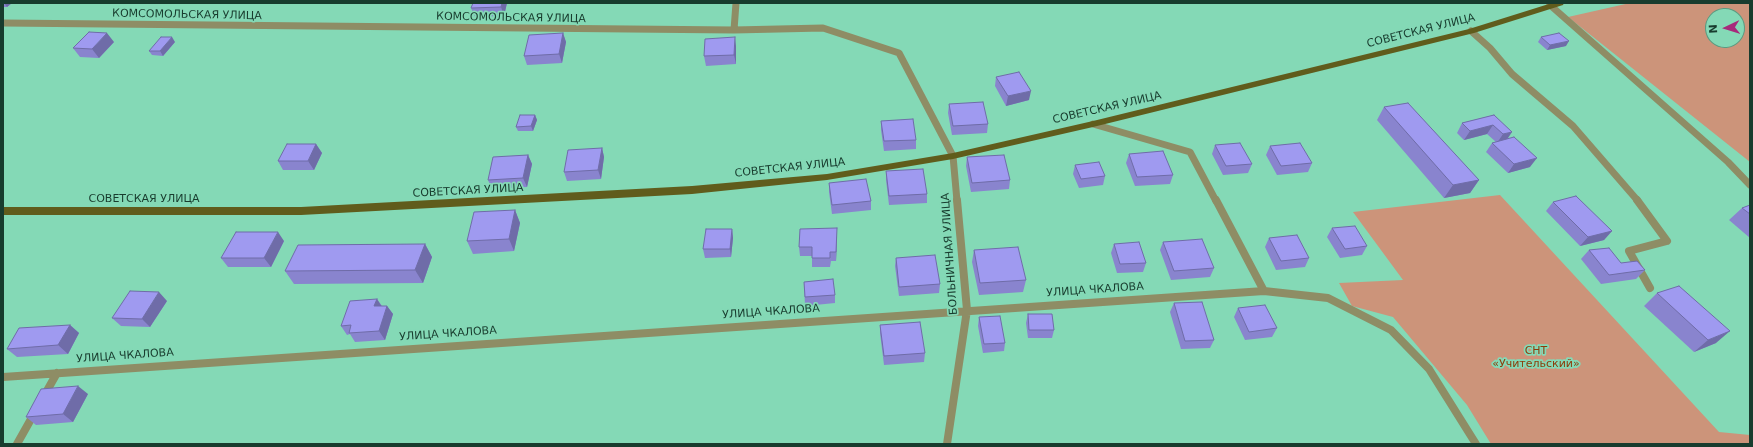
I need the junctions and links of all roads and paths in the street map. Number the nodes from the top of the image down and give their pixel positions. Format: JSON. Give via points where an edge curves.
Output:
{"nodes":[{"id":1,"x":736,"y":3,"type":"edge"},
{"id":2,"x":1560,"y":3,"type":"edge"},
{"id":3,"x":1550,"y":6,"type":"junction"},
{"id":4,"x":3,"y":23,"type":"edge"},
{"id":5,"x":734,"y":30,"type":"junction"},
{"id":6,"x":1471,"y":31,"type":"junction"},
{"id":7,"x":1093,"y":124,"type":"junction"},
{"id":8,"x":953,"y":156,"type":"junction"},
{"id":9,"x":1750,"y":185,"type":"edge"},
{"id":10,"x":3,"y":211,"type":"edge"},
{"id":11,"x":1650,"y":288,"type":"dead end"},
{"id":12,"x":1264,"y":290,"type":"junction"},
{"id":13,"x":967,"y":310,"type":"junction"},
{"id":14,"x":57,"y":373,"type":"junction"},
{"id":15,"x":3,"y":377,"type":"edge"},
{"id":16,"x":17,"y":444,"type":"edge"},
{"id":17,"x":947,"y":444,"type":"edge"},
{"id":18,"x":1476,"y":444,"type":"edge"}],
"edges":[{"from":1,"to":5,"type":"street"},
{"from":2,"to":3,"type":"main road","name":"СОВЕТСКАЯ УЛИЦА"},
{"from":3,"to":6,"type":"main road","name":"СОВЕТСКАЯ УЛИЦА"},
{"from":3,"to":9,"type":"street","via":[[1728,162]]},
{"from":4,"to":5,"type":"street","name":"КОМСОМОЛЬСКАЯ УЛИЦА"},
{"from":5,"to":8,"type":"street","name":"КОМСОМОЛЬСКАЯ УЛИЦА","via":[[823,28],[899,52]]},
{"from":6,"to":7,"type":"main road","name":"СОВЕТСКАЯ УЛИЦА"},
{"from":6,"to":11,"type":"street","via":[[1490,48],[1512,74],[1573,126],[1647,212],[1667,241],[1629,251]]},
{"from":7,"to":8,"type":"main road","name":"СОВЕТСКАЯ УЛИЦА"},
{"from":7,"to":12,"type":"street","via":[[1190,152]]},
{"from":8,"to":10,"type":"main road","name":"СОВЕТСКАЯ УЛИЦА","via":[[820,178],[692,190],[301,211]]},
{"from":8,"to":13,"type":"street","name":"БОЛЬНИЧНАЯ УЛИЦА"},
{"from":12,"to":13,"type":"street","name":"УЛИЦА ЧКАЛОВА"},
{"from":12,"to":18,"type":"street","name":"УЛИЦА ЧКАЛОВА","via":[[1328,298],[1391,330],[1429,369]]},
{"from":13,"to":14,"type":"street","name":"УЛИЦА ЧКАЛОВА"},
{"from":13,"to":17,"type":"street","name":"БОЛЬНИЧНАЯ УЛИЦА"},
{"from":14,"to":15,"type":"street","name":"УЛИЦА ЧКАЛОВА"},
{"from":14,"to":16,"type":"street"}]}
